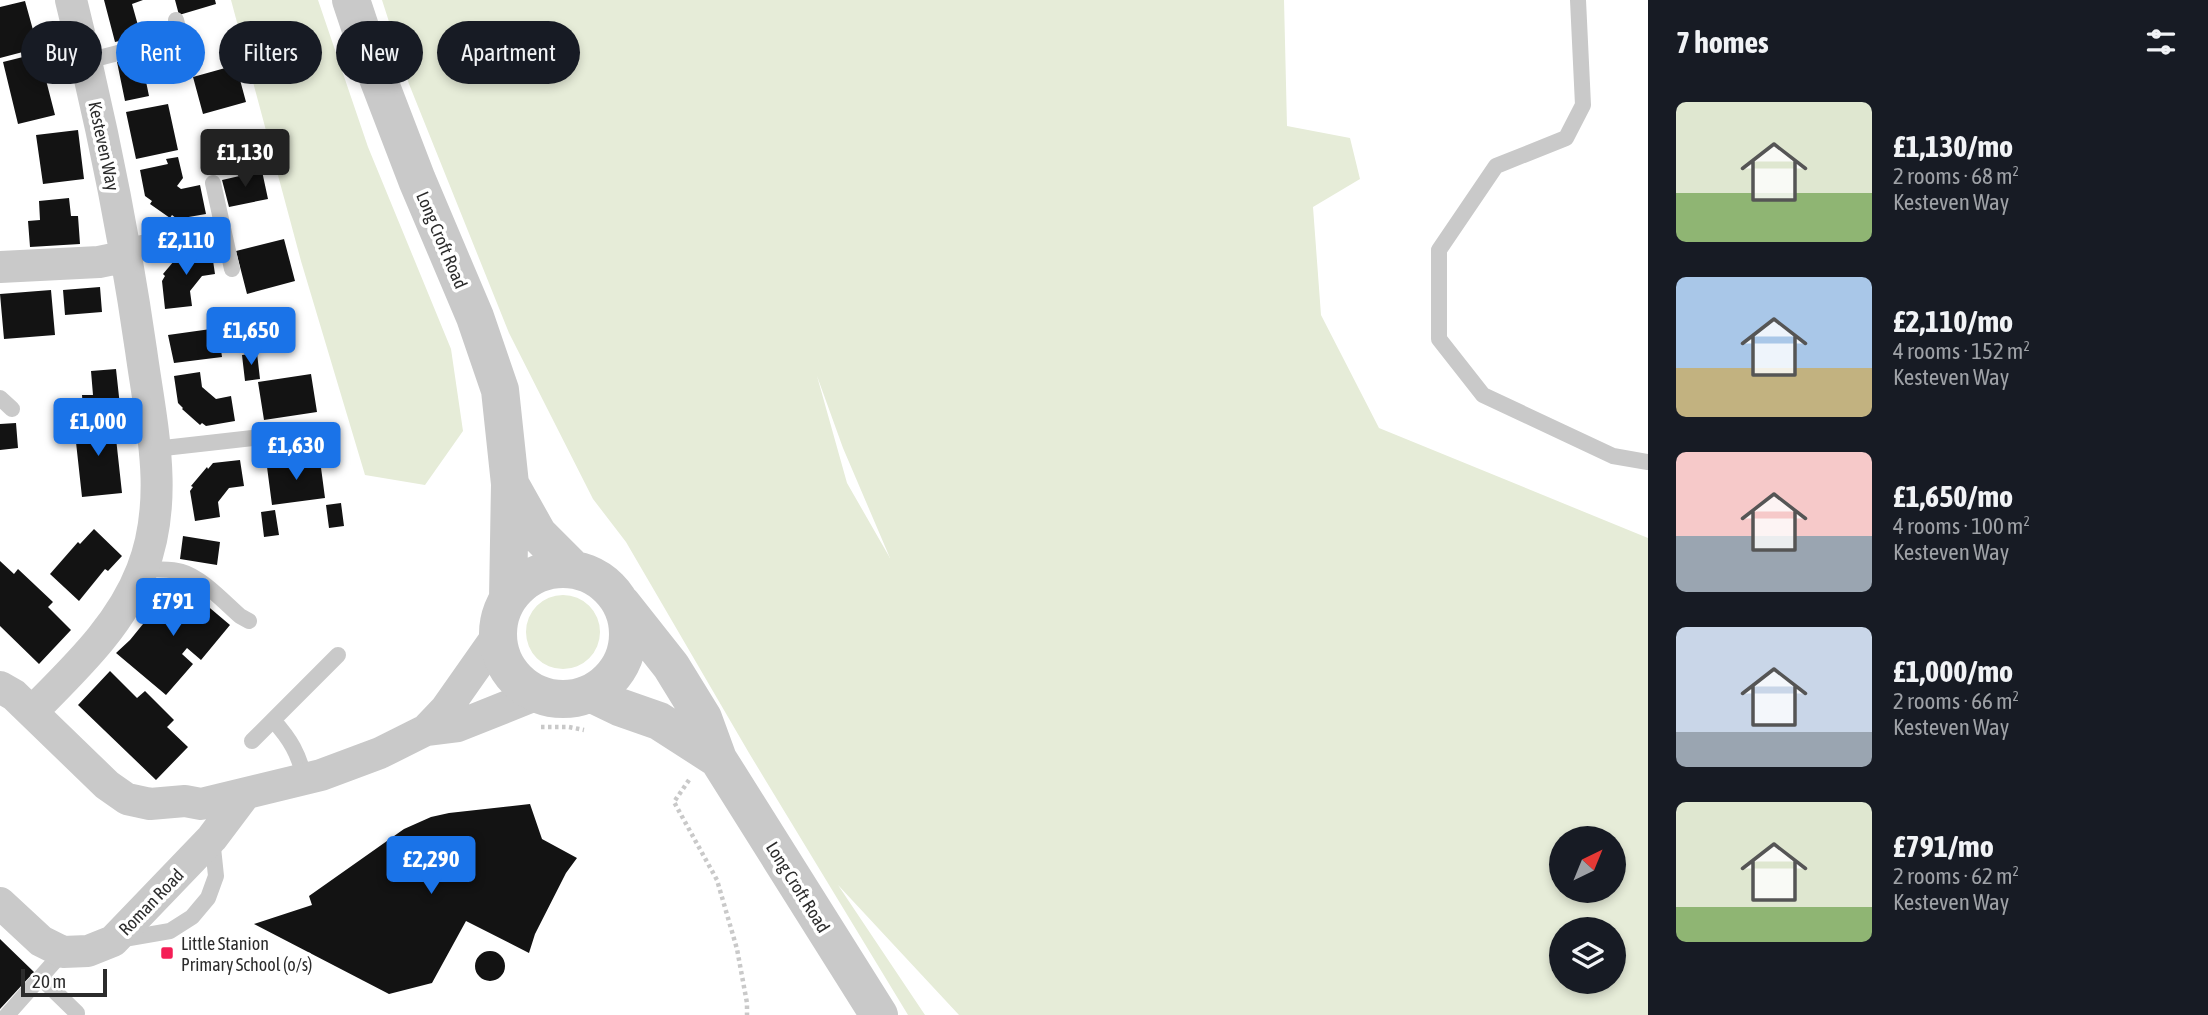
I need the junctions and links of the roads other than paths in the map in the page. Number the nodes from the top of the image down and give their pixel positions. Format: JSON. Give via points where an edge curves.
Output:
{"nodes":[{"id":1,"x":71,"y":0,"type":"edge"},
{"id":2,"x":351,"y":0,"type":"edge"},
{"id":3,"x":1578,"y":0,"type":"edge"},
{"id":4,"x":76,"y":21,"type":"edge"},
{"id":5,"x":91,"y":84,"type":"edge"},
{"id":6,"x":213,"y":183,"type":"dead end"},
{"id":7,"x":223,"y":227,"type":"junction"},
{"id":8,"x":127,"y":251,"type":"junction"},
{"id":9,"x":0,"y":267,"type":"edge"},
{"id":10,"x":232,"y":269,"type":"dead end"},
{"id":11,"x":323,"y":430,"type":"dead end"},
{"id":12,"x":155,"y":449,"type":"junction"},
{"id":13,"x":1648,"y":462,"type":"edge"},
{"id":14,"x":510,"y":484,"type":"junction"},
{"id":15,"x":143,"y":568,"type":"junction"},
{"id":16,"x":573,"y":569,"type":"junction"},
{"id":17,"x":622,"y":604,"type":"junction"},
{"id":18,"x":503,"y":617,"type":"junction"},
{"id":19,"x":249,"y":621,"type":"dead end"},
{"id":20,"x":338,"y":655,"type":"dead end"},
{"id":21,"x":0,"y":687,"type":"edge"},
{"id":22,"x":32,"y":712,"type":"junction"},
{"id":23,"x":535,"y":712,"type":"junction"},
{"id":24,"x":592,"y":712,"type":"junction"},
{"id":25,"x":272,"y":720,"type":"junction"},
{"id":26,"x":426,"y":730,"type":"junction"},
{"id":27,"x":252,"y":741,"type":"dead end"},
{"id":28,"x":702,"y":774,"type":"junction"},
{"id":29,"x":304,"y":779,"type":"junction"},
{"id":30,"x":246,"y":793,"type":"junction"},
{"id":31,"x":0,"y":903,"type":"edge"},
{"id":32,"x":63,"y":952,"type":"junction"},
{"id":33,"x":41,"y":978,"type":"junction"},
{"id":34,"x":77,"y":1013,"type":"edge"},
{"id":35,"x":7,"y":1015,"type":"edge"},
{"id":36,"x":879,"y":1015,"type":"edge"}],
"edges":[{"from":1,"to":4,"type":"street","name":"Kesteven Way"},
{"from":2,"to":14,"type":"street","name":"Long Croft Road","via":[[500,390]]},
{"from":3,"to":13,"type":"lane","via":[[1583,105],[1566,138],[1496,166],[1439,250],[1439,339],[1483,395],[1613,456]]},
{"from":5,"to":8,"type":"street","name":"Kesteven Way"},
{"from":6,"to":7,"type":"lane"},
{"from":7,"to":8,"type":"lane"},
{"from":7,"to":10,"type":"lane"},
{"from":8,"to":9,"type":"street","via":[[99,262]]},
{"from":8,"to":12,"type":"street","name":"Kesteven Way"},
{"from":11,"to":12,"type":"lane"},
{"from":12,"to":15,"type":"street","name":"Kesteven Way","via":[[155,522]]},
{"from":14,"to":16,"type":"street","name":"Long Croft Road","via":[[537,534]]},
{"from":14,"to":18,"type":"street","name":"Long Croft Road"},
{"from":15,"to":19,"type":"lane","via":[[185,572]]},
{"from":15,"to":22,"type":"street","name":"Kesteven Way","via":[[104,635]]},
{"from":16,"to":17,"type":"street","via":[[610,587]]},
{"from":16,"to":18,"type":"street","via":[[536,574],[520,584]]},
{"from":17,"to":24,"type":"street","via":[[629,624],[629,645],[622,665]]},
{"from":17,"to":28,"type":"street","name":"Long Croft Road","via":[[671,666],[702,718]]},
{"from":18,"to":23,"type":"street","via":[[504,662],[529,690]]},
{"from":18,"to":26,"type":"street","via":[[446,709]]},
{"from":20,"to":25,"type":"lane"},
{"from":21,"to":22,"type":"street"},
{"from":22,"to":30,"type":"street","via":[[127,799],[201,804]]},
{"from":23,"to":24,"type":"street","via":[[560,700],[576,699]]},
{"from":23,"to":26,"type":"street"},
{"from":24,"to":28,"type":"street","name":"Long Croft Road","via":[[619,707],[659,721]]},
{"from":25,"to":27,"type":"lane"},
{"from":25,"to":29,"type":"lane","via":[[298,752]]},
{"from":26,"to":29,"type":"street","via":[[380,753]]},
{"from":28,"to":36,"type":"street","name":"Long Croft Road"},
{"from":29,"to":30,"type":"street"},
{"from":30,"to":32,"type":"street","name":"Roman Road","via":[[212,838],[113,941],[88,951]]},
{"from":31,"to":32,"type":"street","via":[[41,941]]},
{"from":32,"to":33,"type":"lane"},
{"from":33,"to":34,"type":"lane"},
{"from":33,"to":35,"type":"lane"}]}
